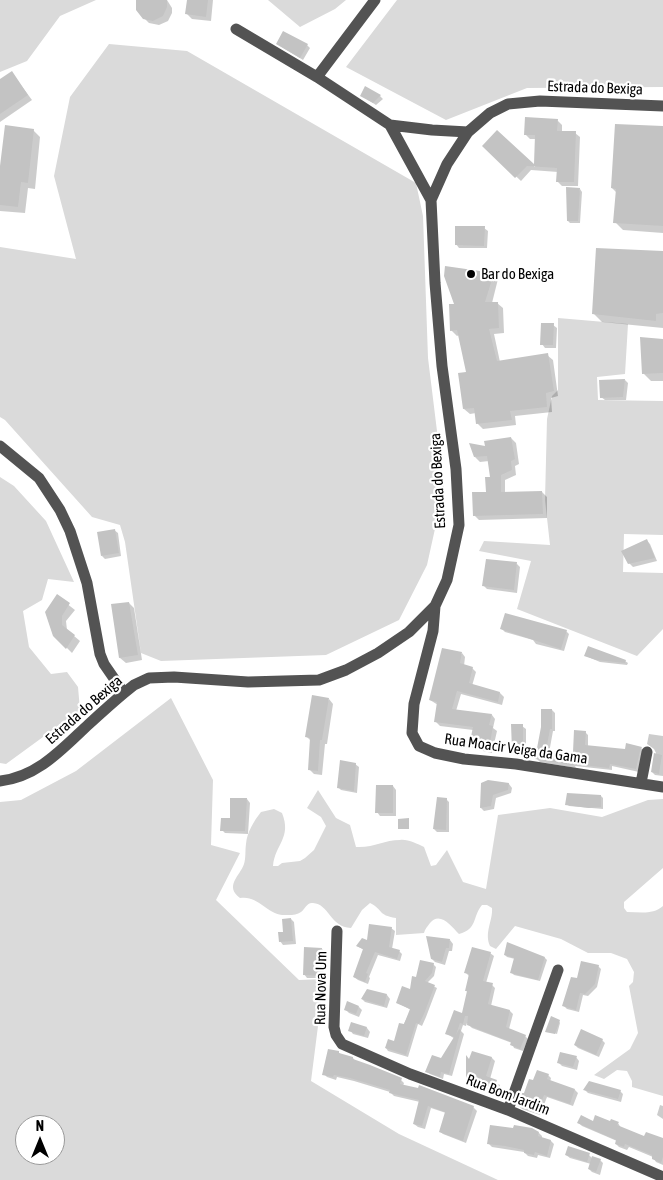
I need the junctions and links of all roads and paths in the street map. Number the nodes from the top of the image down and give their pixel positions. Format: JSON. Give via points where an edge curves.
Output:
{"nodes":[{"id":1,"x":376,"y":0,"type":"edge"},
{"id":2,"x":236,"y":29,"type":"dead end"},
{"id":3,"x":318,"y":77,"type":"junction"},
{"id":4,"x":663,"y":106,"type":"edge"},
{"id":5,"x":390,"y":125,"type":"junction"},
{"id":6,"x":468,"y":132,"type":"junction"},
{"id":7,"x":431,"y":200,"type":"junction"},
{"id":8,"x":0,"y":446,"type":"edge"},
{"id":9,"x":435,"y":606,"type":"junction"},
{"id":10,"x":124,"y":692,"type":"junction"},
{"id":11,"x":647,"y":752,"type":"dead end"},
{"id":12,"x":0,"y":781,"type":"edge"},
{"id":13,"x":641,"y":783,"type":"junction"},
{"id":14,"x":663,"y":787,"type":"edge"},
{"id":15,"x":337,"y":931,"type":"dead end"},
{"id":16,"x":558,"y":970,"type":"dead end"},
{"id":17,"x":342,"y":1044,"type":"joint"},
{"id":18,"x":508,"y":1110,"type":"junction"},
{"id":19,"x":663,"y":1177,"type":"edge"}],
"edges":[{"from":1,"to":3,"type":"street"},
{"from":2,"to":3,"type":"street"},
{"from":3,"to":5,"type":"street"},
{"from":4,"to":6,"type":"street","name":"Estrada do Bexiga","via":[[540,101],[508,104],[490,113]]},
{"from":5,"to":6,"type":"street"},
{"from":5,"to":7,"type":"street"},
{"from":6,"to":7,"type":"street","name":"Estrada do Bexiga","via":[[447,164]]},
{"from":7,"to":9,"type":"street","name":"Estrada do Bexiga","via":[[442,366],[456,468],[458,525],[447,580]]},
{"from":8,"to":10,"type":"street","via":[[39,478],[60,510],[87,583],[100,654]]},
{"from":9,"to":10,"type":"street","name":"Estrada do Bexiga","via":[[409,632],[378,653],[319,680],[248,682],[149,678]]},
{"from":9,"to":13,"type":"street","name":"Rua Moacir Veiga da Gama","via":[[433,631],[414,704],[412,733],[419,746],[464,759]]},
{"from":10,"to":12,"type":"street","name":"Estrada do Bexiga","via":[[44,765],[18,778]]},
{"from":11,"to":13,"type":"street"},
{"from":13,"to":14,"type":"street","name":"Rua Moacir Veiga da Gama"},
{"from":15,"to":17,"type":"street","name":"Rua Nova Um","via":[[334,1027]]},
{"from":16,"to":18,"type":"street"},
{"from":17,"to":18,"type":"street","name":"Rua Bom Jardim","via":[[410,1074]]},
{"from":18,"to":19,"type":"street","name":"Rua Bom Jardim"}]}
